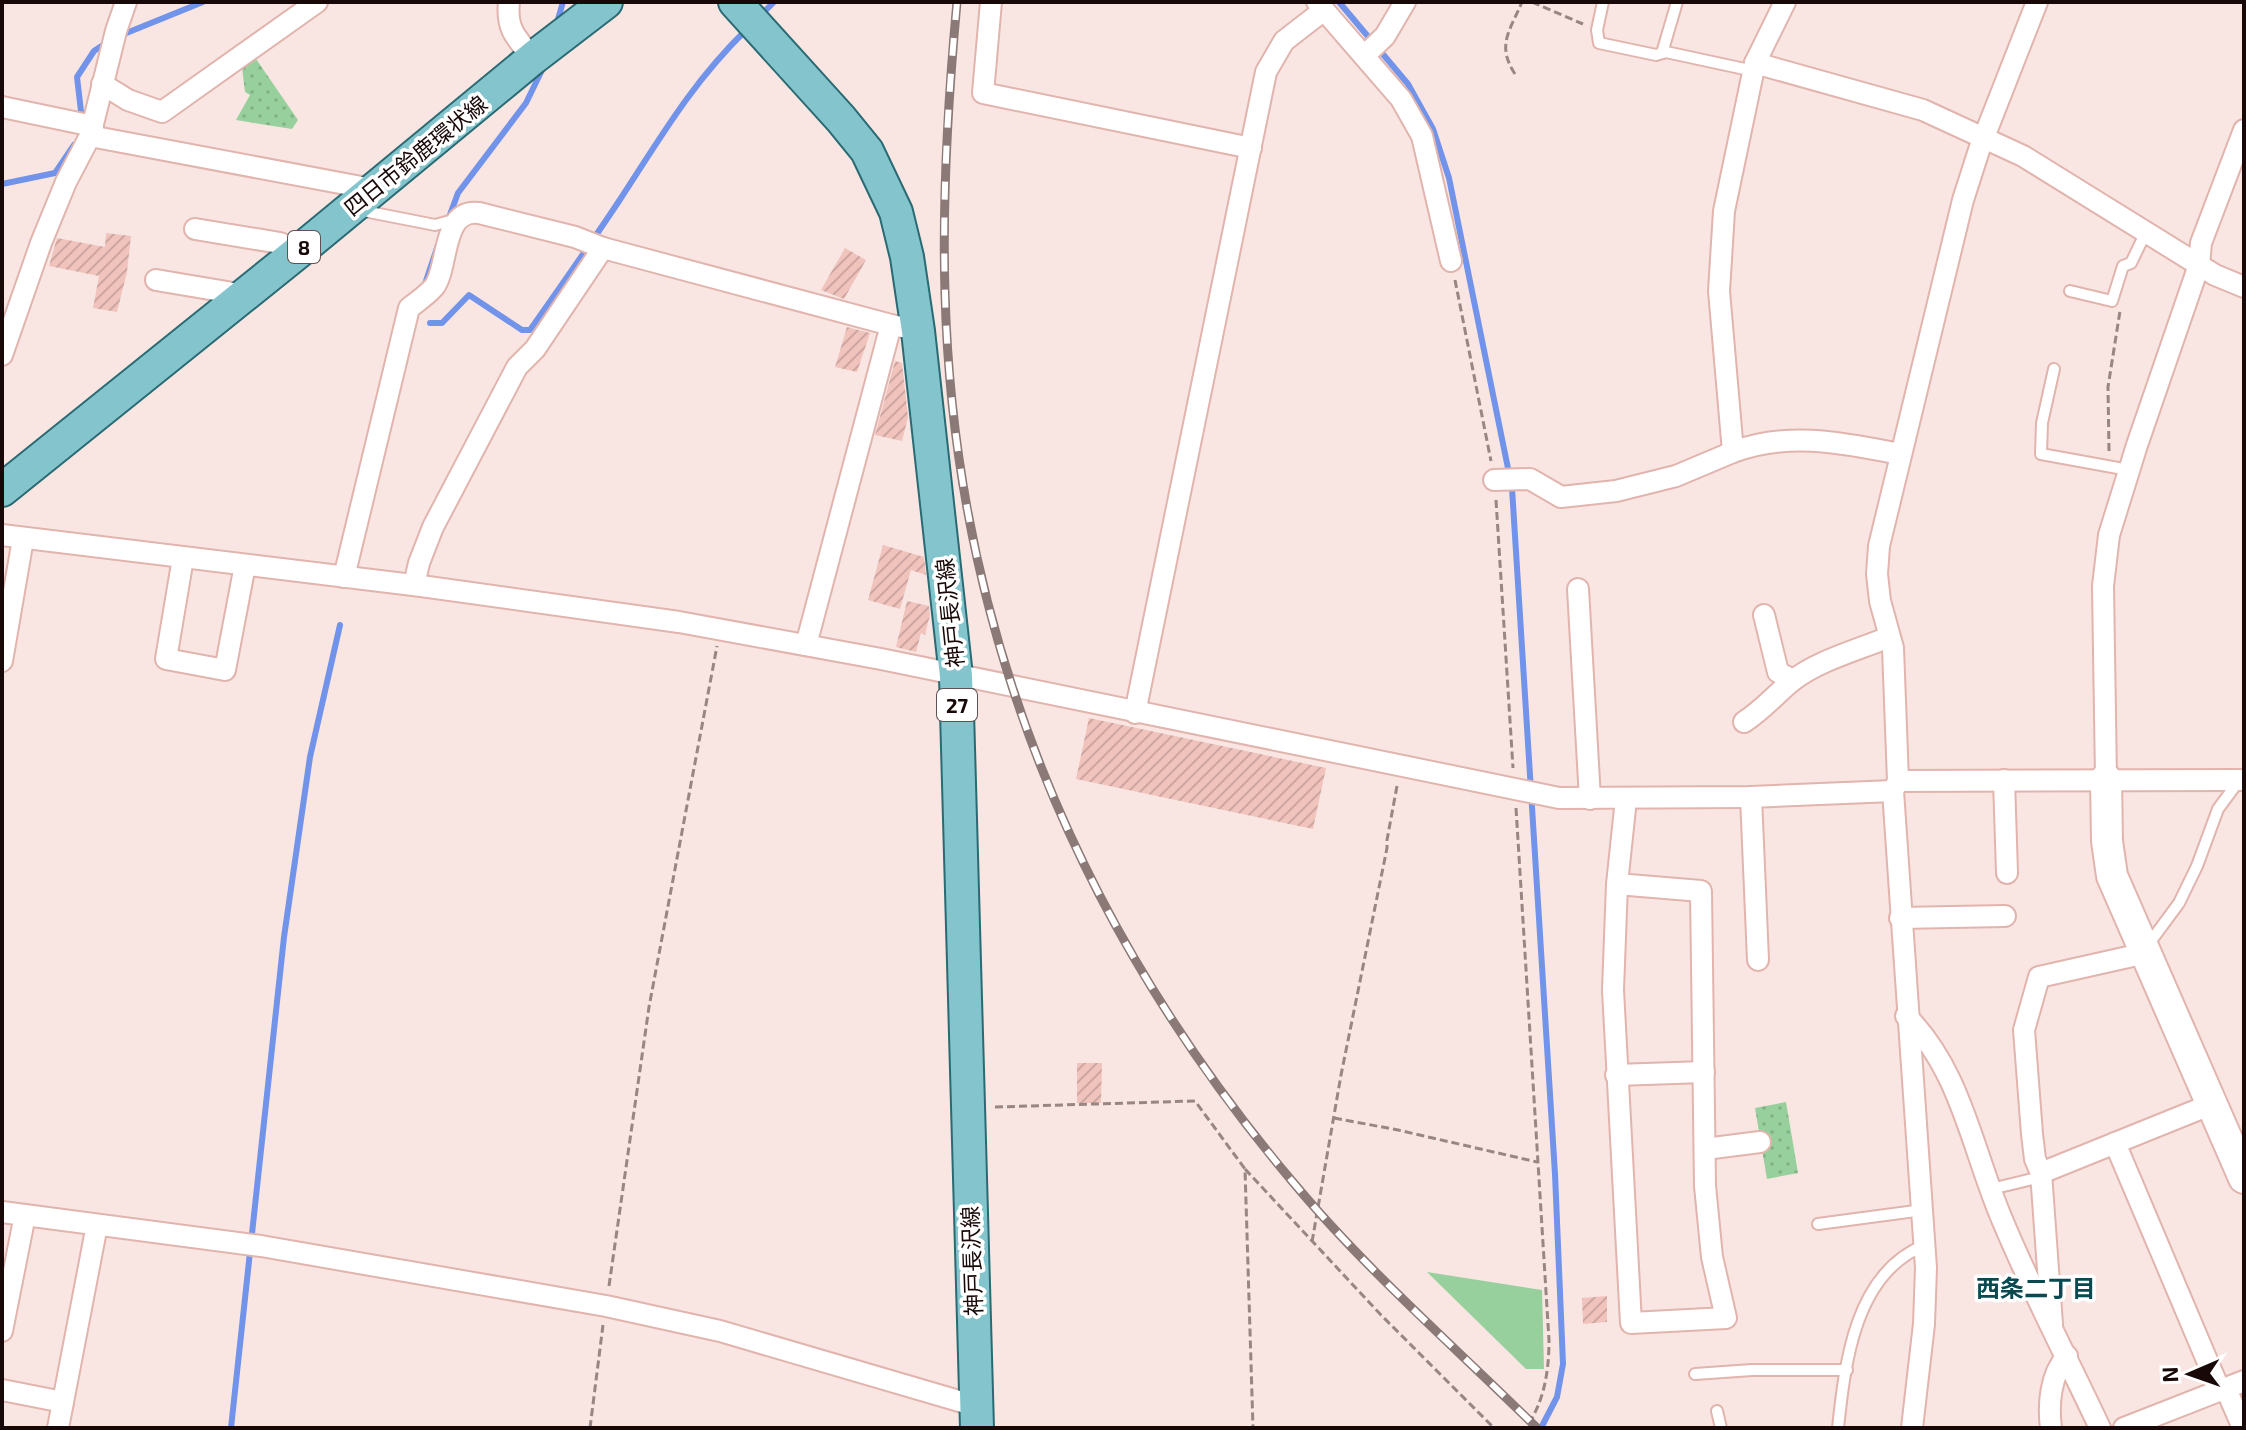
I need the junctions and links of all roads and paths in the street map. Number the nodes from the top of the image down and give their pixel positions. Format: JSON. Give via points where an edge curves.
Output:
{"nodes":[{"id":1,"x":126,"y":2,"type":"edge"},
{"id":2,"x":317,"y":2,"type":"edge"},
{"id":3,"x":509,"y":2,"type":"edge"},
{"id":4,"x":606,"y":2,"type":"edge"},
{"id":5,"x":991,"y":2,"type":"edge"},
{"id":6,"x":1405,"y":2,"type":"edge"},
{"id":7,"x":1522,"y":2,"type":"edge"},
{"id":8,"x":1532,"y":2,"type":"edge"},
{"id":9,"x":1603,"y":2,"type":"edge"},
{"id":10,"x":1677,"y":2,"type":"edge"},
{"id":11,"x":1785,"y":2,"type":"edge"},
{"id":12,"x":2037,"y":2,"type":"edge"},
{"id":13,"x":1320,"y":6,"type":"edge"},
{"id":14,"x":748,"y":17,"type":"edge"},
{"id":15,"x":1597,"y":30,"type":"junction"},
{"id":16,"x":1662,"y":53,"type":"junction"},
{"id":17,"x":1365,"y":55,"type":"junction"},
{"id":18,"x":533,"y":58,"type":"junction"},
{"id":19,"x":1755,"y":67,"type":"junction"},
{"id":20,"x":1515,"y":74,"type":"dead end"},
{"id":21,"x":102,"y":84,"type":"junction"},
{"id":22,"x":2,"y":107,"type":"edge"},
{"id":23,"x":87,"y":128,"type":"junction"},
{"id":24,"x":2244,"y":130,"type":"edge"},
{"id":25,"x":1985,"y":139,"type":"junction"},
{"id":26,"x":1251,"y":148,"type":"junction"},
{"id":27,"x":2239,"y":157,"type":"edge"},
{"id":28,"x":360,"y":198,"type":"junction"},
{"id":29,"x":458,"y":219,"type":"junction"},
{"id":30,"x":195,"y":229,"type":"dead end"},
{"id":31,"x":2145,"y":234,"type":"junction"},
{"id":32,"x":595,"y":245,"type":"junction"},
{"id":33,"x":298,"y":252,"type":"junction"},
{"id":34,"x":1451,"y":261,"type":"joint"},
{"id":35,"x":2131,"y":263,"type":"junction"},
{"id":36,"x":2199,"y":265,"type":"junction"},
{"id":37,"x":156,"y":280,"type":"dead end"},
{"id":38,"x":2244,"y":287,"type":"edge"},
{"id":39,"x":2070,"y":291,"type":"dead end"},
{"id":40,"x":245,"y":295,"type":"junction"},
{"id":41,"x":905,"y":328,"type":"junction"},
{"id":42,"x":2,"y":355,"type":"edge"},
{"id":43,"x":2054,"y":369,"type":"dead end"},
{"id":44,"x":1733,"y":452,"type":"junction"},
{"id":45,"x":1900,"y":454,"type":"junction"},
{"id":46,"x":2119,"y":468,"type":"junction"},
{"id":47,"x":1494,"y":480,"type":"junction"},
{"id":48,"x":2,"y":490,"type":"edge"},
{"id":49,"x":2,"y":535,"type":"edge"},
{"id":50,"x":23,"y":539,"type":"junction"},
{"id":51,"x":183,"y":558,"type":"junction"},
{"id":52,"x":245,"y":565,"type":"junction"},
{"id":53,"x":344,"y":577,"type":"junction"},
{"id":54,"x":414,"y":585,"type":"junction"},
{"id":55,"x":1578,"y":589,"type":"dead end"},
{"id":56,"x":1764,"y":615,"type":"dead end"},
{"id":57,"x":720,"y":629,"type":"junction"},
{"id":58,"x":1889,"y":637,"type":"junction"},
{"id":59,"x":806,"y":645,"type":"junction"},
{"id":60,"x":2,"y":661,"type":"edge"},
{"id":61,"x":956,"y":676,"type":"junction"},
{"id":62,"x":1793,"y":680,"type":"junction"},
{"id":63,"x":1135,"y":713,"type":"junction"},
{"id":64,"x":1744,"y":722,"type":"dead end"},
{"id":65,"x":1401,"y":767,"type":"junction"},
{"id":66,"x":2106,"y":779,"type":"junction"},
{"id":67,"x":2004,"y":780,"type":"junction"},
{"id":68,"x":2242,"y":780,"type":"edge"},
{"id":69,"x":1895,"y":786,"type":"junction"},
{"id":70,"x":1514,"y":789,"type":"junction"},
{"id":71,"x":1751,"y":797,"type":"junction"},
{"id":72,"x":1590,"y":799,"type":"junction"},
{"id":73,"x":1626,"y":799,"type":"junction"},
{"id":74,"x":2007,"y":873,"type":"dead end"},
{"id":75,"x":1617,"y":884,"type":"junction"},
{"id":76,"x":2005,"y":916,"type":"dead end"},
{"id":77,"x":1900,"y":918,"type":"junction"},
{"id":78,"x":2145,"y":951,"type":"junction"},
{"id":79,"x":1758,"y":960,"type":"dead end"},
{"id":80,"x":1906,"y":1016,"type":"junction"},
{"id":81,"x":1704,"y":1072,"type":"junction"},
{"id":82,"x":1616,"y":1075,"type":"junction"},
{"id":83,"x":2212,"y":1104,"type":"junction"},
{"id":84,"x":967,"y":1108,"type":"junction"},
{"id":85,"x":1334,"y":1118,"type":"junction"},
{"id":86,"x":1760,"y":1142,"type":"dead end"},
{"id":87,"x":2115,"y":1143,"type":"junction"},
{"id":88,"x":1705,"y":1149,"type":"junction"},
{"id":89,"x":1537,"y":1162,"type":"junction"},
{"id":90,"x":1245,"y":1169,"type":"junction"},
{"id":91,"x":2041,"y":1175,"type":"junction"},
{"id":92,"x":2244,"y":1178,"type":"edge"},
{"id":93,"x":1991,"y":1189,"type":"junction"},
{"id":94,"x":1923,"y":1210,"type":"junction"},
{"id":95,"x":2,"y":1212,"type":"edge"},
{"id":96,"x":25,"y":1215,"type":"junction"},
{"id":97,"x":1818,"y":1224,"type":"dead end"},
{"id":98,"x":97,"y":1225,"type":"junction"},
{"id":99,"x":1312,"y":1242,"type":"junction"},
{"id":100,"x":1925,"y":1245,"type":"junction"},
{"id":101,"x":606,"y":1306,"type":"junction"},
{"id":102,"x":2052,"y":1324,"type":"junction"},
{"id":103,"x":2,"y":1331,"type":"edge"},
{"id":104,"x":2067,"y":1356,"type":"junction"},
{"id":105,"x":1847,"y":1370,"type":"junction"},
{"id":106,"x":1695,"y":1374,"type":"dead end"},
{"id":107,"x":2230,"y":1387,"type":"edge"},
{"id":108,"x":2,"y":1390,"type":"edge"},
{"id":109,"x":63,"y":1402,"type":"junction"},
{"id":110,"x":1717,"y":1411,"type":"dead end"},
{"id":111,"x":976,"y":1417,"type":"edge"},
{"id":112,"x":58,"y":1428,"type":"edge"},
{"id":113,"x":590,"y":1428,"type":"edge"},
{"id":114,"x":1253,"y":1428,"type":"edge"},
{"id":115,"x":1494,"y":1428,"type":"edge"},
{"id":116,"x":1526,"y":1428,"type":"edge"},
{"id":117,"x":1721,"y":1428,"type":"edge"},
{"id":118,"x":1838,"y":1428,"type":"edge"},
{"id":119,"x":1912,"y":1428,"type":"edge"},
{"id":120,"x":2051,"y":1428,"type":"edge"},
{"id":121,"x":2100,"y":1428,"type":"edge"},
{"id":122,"x":2124,"y":1428,"type":"edge"},
{"id":123,"x":2243,"y":1428,"type":"edge"}],
"edges":[{"from":1,"to":21,"type":"street"},
{"from":2,"to":21,"type":"street","via":[[162,112]]},
{"from":3,"to":18,"type":"street","via":[[512,33]]},
{"from":4,"to":18,"type":"main road","name":"四日市鈴鹿環状線","number":"8"},
{"from":5,"to":26,"type":"street","via":[[983,93]]},
{"from":6,"to":17,"type":"street","via":[[1385,36]]},
{"from":7,"to":20,"type":"path","via":[[1503,48]]},
{"from":8,"to":15,"type":"path"},
{"from":9,"to":15,"type":"lane"},
{"from":10,"to":16,"type":"lane"},
{"from":11,"to":19,"type":"street"},
{"from":12,"to":25,"type":"street"},
{"from":13,"to":17,"type":"street"},
{"from":13,"to":26,"type":"street","via":[[1284,41],[1266,72]]},
{"from":14,"to":41,"type":"main road","name":"神戸長沢線","number":"27","via":[[841,119],[882,180],[907,257]]},
{"from":15,"to":16,"type":"lane","via":[[1599,43]]},
{"from":16,"to":19,"type":"lane"},
{"from":17,"to":34,"type":"street","via":[[1401,99],[1422,136]]},
{"from":18,"to":28,"type":"main road","name":"四日市鈴鹿環状線","number":"8"},
{"from":19,"to":25,"type":"street","via":[[1923,110]]},
{"from":19,"to":44,"type":"street","via":[[1724,211],[1719,291]]},
{"from":21,"to":23,"type":"street"},
{"from":22,"to":23,"type":"street"},
{"from":23,"to":28,"type":"street"},
{"from":23,"to":42,"type":"street"},
{"from":24,"to":27,"type":"street"},
{"from":25,"to":31,"type":"street","via":[[2023,156]]},
{"from":25,"to":45,"type":"street","via":[[1963,200]]},
{"from":26,"to":63,"type":"street"},
{"from":27,"to":36,"type":"street","via":[[2201,243]]},
{"from":28,"to":29,"type":"lane","via":[[435,225]]},
{"from":28,"to":33,"type":"main road","name":"四日市鈴鹿環状線","number":"8"},
{"from":29,"to":32,"type":"street","via":[[479,213]]},
{"from":29,"to":53,"type":"street","via":[[436,286],[409,308]]},
{"from":30,"to":33,"type":"street","via":[[280,243]]},
{"from":31,"to":35,"type":"lane"},
{"from":31,"to":36,"type":"street"},
{"from":32,"to":41,"type":"street"},
{"from":32,"to":54,"type":"street","via":[[535,349],[517,367],[433,527]]},
{"from":33,"to":40,"type":"main road","name":"四日市鈴鹿環状線","number":"8"},
{"from":34,"to":47,"type":"path"},
{"from":35,"to":39,"type":"lane","via":[[2123,266],[2112,301]]},
{"from":35,"to":46,"type":"path","via":[[2108,387]]},
{"from":36,"to":38,"type":"street"},
{"from":36,"to":46,"type":"street"},
{"from":37,"to":40,"type":"street"},
{"from":40,"to":48,"type":"main road","name":"四日市鈴鹿環状線","number":"8"},
{"from":41,"to":59,"type":"street"},
{"from":41,"to":61,"type":"main road","name":"神戸長沢線","number":"27"},
{"from":43,"to":46,"type":"lane","via":[[2041,454]]},
{"from":44,"to":45,"type":"street","via":[[1758,443],[1817,440]]},
{"from":44,"to":47,"type":"street","via":[[1676,476],[1616,491],[1561,497],[1530,479]]},
{"from":45,"to":58,"type":"street","via":[[1877,574]]},
{"from":46,"to":66,"type":"street","via":[[2103,586]]},
{"from":47,"to":70,"type":"path"},
{"from":49,"to":50,"type":"street"},
{"from":50,"to":51,"type":"street"},
{"from":50,"to":60,"type":"street"},
{"from":51,"to":52,"type":"street"},
{"from":51,"to":52,"type":"street","via":[[166,659],[225,670]]},
{"from":52,"to":53,"type":"street"},
{"from":53,"to":54,"type":"street"},
{"from":54,"to":57,"type":"street"},
{"from":55,"to":72,"type":"street"},
{"from":56,"to":62,"type":"street","via":[[1778,672]]},
{"from":57,"to":59,"type":"street"},
{"from":57,"to":101,"type":"path","via":[[656,965]]},
{"from":58,"to":62,"type":"street"},
{"from":58,"to":69,"type":"street"},
{"from":59,"to":61,"type":"street"},
{"from":61,"to":63,"type":"street"},
{"from":61,"to":84,"type":"main road","name":"神戸長沢線","number":"27"},
{"from":62,"to":64,"type":"street"},
{"from":63,"to":65,"type":"street"},
{"from":65,"to":70,"type":"street"},
{"from":65,"to":85,"type":"path"},
{"from":66,"to":67,"type":"street"},
{"from":66,"to":68,"type":"street"},
{"from":66,"to":78,"type":"street","via":[[2112,876]]},
{"from":67,"to":69,"type":"street"},
{"from":67,"to":74,"type":"street"},
{"from":68,"to":78,"type":"lane","via":[[2218,809],[2194,874]]},
{"from":69,"to":71,"type":"street"},
{"from":69,"to":77,"type":"street"},
{"from":70,"to":72,"type":"street"},
{"from":70,"to":89,"type":"path"},
{"from":71,"to":73,"type":"street"},
{"from":71,"to":79,"type":"street"},
{"from":72,"to":73,"type":"street"},
{"from":73,"to":75,"type":"street"},
{"from":75,"to":81,"type":"street","via":[[1701,891]]},
{"from":75,"to":82,"type":"street"},
{"from":76,"to":77,"type":"street"},
{"from":77,"to":80,"type":"street"},
{"from":78,"to":83,"type":"street"},
{"from":78,"to":91,"type":"street","via":[[2039,977],[2024,1030],[2032,1134]]},
{"from":80,"to":93,"type":"street","via":[[1945,1065]]},
{"from":80,"to":94,"type":"street"},
{"from":81,"to":82,"type":"street"},
{"from":81,"to":88,"type":"street"},
{"from":82,"to":88,"type":"street","via":[[1631,1323],[1726,1318],[1712,1257]]},
{"from":83,"to":87,"type":"street"},
{"from":83,"to":92,"type":"street"},
{"from":84,"to":90,"type":"path","via":[[1195,1101]]},
{"from":84,"to":111,"type":"main road","name":"神戸長沢線","number":"27"},
{"from":85,"to":89,"type":"path"},
{"from":85,"to":99,"type":"path"},
{"from":86,"to":88,"type":"street"},
{"from":87,"to":91,"type":"street"},
{"from":87,"to":107,"type":"street"},
{"from":89,"to":116,"type":"path","via":[[1549,1362],[1542,1399]]},
{"from":90,"to":99,"type":"path"},
{"from":90,"to":114,"type":"path"},
{"from":91,"to":93,"type":"lane"},
{"from":91,"to":102,"type":"street"},
{"from":93,"to":102,"type":"street"},
{"from":94,"to":97,"type":"lane"},
{"from":94,"to":100,"type":"street"},
{"from":95,"to":96,"type":"street"},
{"from":96,"to":98,"type":"street"},
{"from":96,"to":103,"type":"street"},
{"from":98,"to":101,"type":"street","via":[[258,1245]]},
{"from":98,"to":109,"type":"street"},
{"from":99,"to":115,"type":"path"},
{"from":100,"to":105,"type":"lane","via":[[1906,1253],[1873,1286]]},
{"from":100,"to":119,"type":"street","via":[[1924,1324]]},
{"from":101,"to":111,"type":"street","via":[[720,1331]]},
{"from":101,"to":113,"type":"path"},
{"from":102,"to":104,"type":"street"},
{"from":104,"to":120,"type":"street","via":[[2051,1389]]},
{"from":104,"to":121,"type":"street"},
{"from":105,"to":106,"type":"lane"},
{"from":105,"to":118,"type":"lane"},
{"from":107,"to":122,"type":"street"},
{"from":107,"to":123,"type":"street"},
{"from":108,"to":109,"type":"street"},
{"from":109,"to":112,"type":"street"},
{"from":110,"to":117,"type":"lane"}]}
